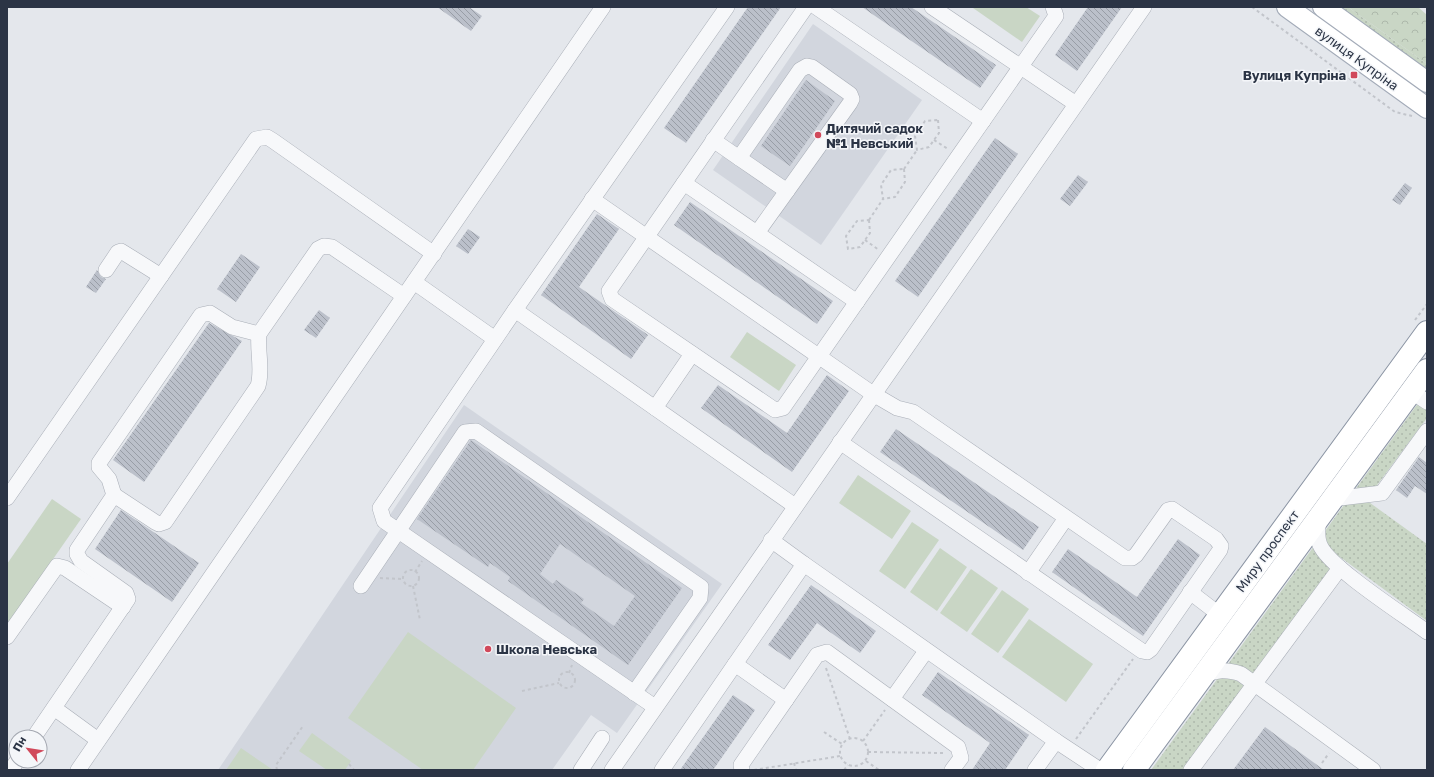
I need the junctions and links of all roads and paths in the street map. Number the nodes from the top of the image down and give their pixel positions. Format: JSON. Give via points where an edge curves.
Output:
{"nodes":[{"id":1,"x":603,"y":7,"type":"edge"},
{"id":2,"x":727,"y":7,"type":"edge"},
{"id":3,"x":806,"y":7,"type":"edge"},
{"id":4,"x":816,"y":7,"type":"edge"},
{"id":5,"x":932,"y":7,"type":"edge"},
{"id":6,"x":1053,"y":7,"type":"edge"},
{"id":7,"x":1144,"y":7,"type":"edge"},
{"id":8,"x":1252,"y":7,"type":"edge"},
{"id":9,"x":1287,"y":7,"type":"edge"},
{"id":10,"x":1323,"y":7,"type":"edge"},
{"id":11,"x":1021,"y":67,"type":"junction"},
{"id":12,"x":1427,"y":82,"type":"edge"},
{"id":13,"x":1367,"y":85,"type":"dead end"},
{"id":14,"x":1368,"y":92,"type":"junction"},
{"id":15,"x":1076,"y":104,"type":"junction"},
{"id":16,"x":1421,"y":113,"type":"edge"},
{"id":17,"x":983,"y":121,"type":"junction"},
{"id":18,"x":713,"y":140,"type":"junction"},
{"id":19,"x":934,"y":140,"type":"junction"},
{"id":20,"x":917,"y":150,"type":"junction"},
{"id":21,"x":958,"y":157,"type":"junction"},
{"id":22,"x":739,"y":158,"type":"junction"},
{"id":23,"x":904,"y":169,"type":"junction"},
{"id":24,"x":684,"y":183,"type":"junction"},
{"id":25,"x":787,"y":191,"type":"junction"},
{"id":26,"x":592,"y":199,"type":"junction"},
{"id":27,"x":883,"y":199,"type":"junction"},
{"id":28,"x":869,"y":220,"type":"junction"},
{"id":29,"x":757,"y":233,"type":"junction"},
{"id":30,"x":646,"y":237,"type":"junction"},
{"id":31,"x":434,"y":254,"type":"junction"},
{"id":32,"x":106,"y":270,"type":"dead end"},
{"id":33,"x":161,"y":276,"type":"junction"},
{"id":34,"x":414,"y":282,"type":"junction"},
{"id":35,"x":404,"y":296,"type":"junction"},
{"id":36,"x":857,"y":302,"type":"junction"},
{"id":37,"x":515,"y":310,"type":"junction"},
{"id":38,"x":1427,"y":332,"type":"edge"},
{"id":39,"x":259,"y":334,"type":"junction"},
{"id":40,"x":495,"y":339,"type":"junction"},
{"id":41,"x":692,"y":354,"type":"junction"},
{"id":42,"x":819,"y":357,"type":"junction"},
{"id":43,"x":1427,"y":370,"type":"edge"},
{"id":44,"x":873,"y":394,"type":"junction"},
{"id":45,"x":1419,"y":397,"type":"edge"},
{"id":46,"x":655,"y":408,"type":"junction"},
{"id":47,"x":1372,"y":408,"type":"junction"},
{"id":48,"x":1389,"y":421,"type":"junction"},
{"id":49,"x":1427,"y":431,"type":"edge"},
{"id":50,"x":840,"y":442,"type":"junction"},
{"id":51,"x":11,"y":483,"type":"edge"},
{"id":52,"x":114,"y":495,"type":"junction"},
{"id":53,"x":7,"y":498,"type":"edge"},
{"id":54,"x":1332,"y":499,"type":"junction"},
{"id":55,"x":795,"y":506,"type":"junction"},
{"id":56,"x":1319,"y":517,"type":"junction"},
{"id":57,"x":1066,"y":518,"type":"junction"},
{"id":58,"x":398,"y":531,"type":"junction"},
{"id":59,"x":771,"y":540,"type":"junction"},
{"id":60,"x":804,"y":564,"type":"junction"},
{"id":61,"x":1340,"y":568,"type":"junction"},
{"id":62,"x":1028,"y":573,"type":"junction"},
{"id":63,"x":403,"y":579,"type":"junction"},
{"id":64,"x":364,"y":582,"type":"joint"},
{"id":65,"x":412,"y":586,"type":"junction"},
{"id":66,"x":1190,"y":592,"type":"junction"},
{"id":67,"x":123,"y":607,"type":"junction"},
{"id":68,"x":1220,"y":615,"type":"junction"},
{"id":69,"x":420,"y":620,"type":"dead end"},
{"id":70,"x":1427,"y":632,"type":"edge"},
{"id":71,"x":7,"y":637,"type":"edge"},
{"id":72,"x":1139,"y":650,"type":"junction"},
{"id":73,"x":926,"y":651,"type":"junction"},
{"id":74,"x":822,"y":654,"type":"junction"},
{"id":75,"x":735,"y":664,"type":"junction"},
{"id":76,"x":1203,"y":676,"type":"junction"},
{"id":77,"x":560,"y":683,"type":"junction"},
{"id":78,"x":1255,"y":683,"type":"junction"},
{"id":79,"x":522,"y":691,"type":"dead end"},
{"id":80,"x":634,"y":693,"type":"junction"},
{"id":81,"x":892,"y":699,"type":"junction"},
{"id":82,"x":786,"y":700,"type":"junction"},
{"id":83,"x":655,"y":707,"type":"junction"},
{"id":84,"x":54,"y":708,"type":"junction"},
{"id":85,"x":303,"y":726,"type":"dead end"},
{"id":86,"x":40,"y":729,"type":"edge"},
{"id":87,"x":824,"y":732,"type":"dead end"},
{"id":88,"x":602,"y":738,"type":"dead end"},
{"id":89,"x":850,"y":739,"type":"junction"},
{"id":90,"x":98,"y":740,"type":"junction"},
{"id":91,"x":1056,"y":740,"type":"junction"},
{"id":92,"x":863,"y":741,"type":"junction"},
{"id":93,"x":842,"y":744,"type":"junction"},
{"id":94,"x":1069,"y":749,"type":"junction"},
{"id":95,"x":868,"y":752,"type":"junction"},
{"id":96,"x":960,"y":753,"type":"junction"},
{"id":97,"x":840,"y":756,"type":"junction"},
{"id":98,"x":866,"y":761,"type":"junction"},
{"id":99,"x":794,"y":763,"type":"junction"},
{"id":100,"x":349,"y":764,"type":"dead end"},
{"id":101,"x":848,"y":765,"type":"junction"},
{"id":102,"x":858,"y":766,"type":"junction"},
{"id":103,"x":619,"y":767,"type":"edge"},
{"id":104,"x":1136,"y":769,"type":"edge"},
{"id":105,"x":78,"y":770,"type":"edge"},
{"id":106,"x":277,"y":770,"type":"edge"},
{"id":107,"x":354,"y":770,"type":"edge"},
{"id":108,"x":581,"y":770,"type":"edge"},
{"id":109,"x":662,"y":770,"type":"edge"},
{"id":110,"x":742,"y":770,"type":"edge"},
{"id":111,"x":750,"y":770,"type":"edge"},
{"id":112,"x":796,"y":770,"type":"edge"},
{"id":113,"x":844,"y":770,"type":"edge"},
{"id":114,"x":859,"y":770,"type":"edge"},
{"id":115,"x":879,"y":770,"type":"edge"},
{"id":116,"x":952,"y":770,"type":"edge"},
{"id":117,"x":1035,"y":770,"type":"edge"},
{"id":118,"x":1100,"y":770,"type":"edge"},
{"id":119,"x":1107,"y":770,"type":"edge"},
{"id":120,"x":1191,"y":770,"type":"edge"},
{"id":121,"x":1374,"y":770,"type":"edge"}],
"edges":[{"from":1,"to":31,"type":"lane"},
{"from":2,"to":26,"type":"lane"},
{"from":3,"to":18,"type":"lane"},
{"from":4,"to":17,"type":"lane"},
{"from":5,"to":11,"type":"lane"},
{"from":6,"to":11,"type":"lane","via":[[1056,16]]},
{"from":7,"to":15,"type":"lane"},
{"from":8,"to":14,"type":"path"},
{"from":9,"to":16,"type":"main road","name":"вулиця Купріна"},
{"from":10,"to":12,"type":"main road","name":"вулиця Купріна"},
{"from":11,"to":15,"type":"lane"},
{"from":11,"to":17,"type":"lane"},
{"from":13,"to":14,"type":"path"},
{"from":14,"to":16,"type":"path","via":[[1395,112]]},
{"from":15,"to":44,"type":"lane"},
{"from":17,"to":21,"type":"lane"},
{"from":18,"to":22,"type":"lane"},
{"from":18,"to":24,"type":"lane"},
{"from":19,"to":20,"type":"path","via":[[929,147]]},
{"from":19,"to":20,"type":"path","via":[[939,133],[938,120],[925,121],[915,136]]},
{"from":19,"to":21,"type":"path"},
{"from":20,"to":23,"type":"path"},
{"from":21,"to":36,"type":"lane"},
{"from":22,"to":25,"type":"lane"},
{"from":22,"to":25,"type":"lane","via":[[800,70],[812,67],[847,91],[852,99]]},
{"from":23,"to":27,"type":"path","via":[[905,182],[895,197]]},
{"from":23,"to":27,"type":"path","via":[[891,170],[881,185]]},
{"from":24,"to":29,"type":"lane"},
{"from":24,"to":30,"type":"lane"},
{"from":25,"to":29,"type":"lane"},
{"from":26,"to":30,"type":"lane"},
{"from":26,"to":37,"type":"lane"},
{"from":27,"to":28,"type":"path"},
{"from":28,"to":28,"type":"path","via":[[856,221],[846,236],[848,250],[860,247],[870,233]]},
{"from":29,"to":36,"type":"lane"},
{"from":30,"to":41,"type":"lane","via":[[609,291],[612,299]]},
{"from":30,"to":42,"type":"lane"},
{"from":31,"to":33,"type":"lane","via":[[272,140],[262,137],[256,139]]},
{"from":31,"to":34,"type":"lane"},
{"from":32,"to":33,"type":"lane","via":[[121,251]]},
{"from":33,"to":51,"type":"lane"},
{"from":34,"to":35,"type":"lane"},
{"from":34,"to":40,"type":"lane"},
{"from":35,"to":39,"type":"lane","via":[[332,247],[324,246],[318,249]]},
{"from":35,"to":90,"type":"lane"},
{"from":36,"to":42,"type":"lane"},
{"from":37,"to":40,"type":"lane"},
{"from":37,"to":46,"type":"lane"},
{"from":38,"to":47,"type":"highway","name":"Миру проспект"},
{"from":39,"to":52,"type":"lane","via":[[257,347],[261,376],[258,386],[165,522],[155,522]]},
{"from":39,"to":52,"type":"lane","via":[[232,327],[210,312],[201,315],[99,462],[109,479]]},
{"from":40,"to":58,"type":"lane","via":[[380,508],[384,521]]},
{"from":41,"to":42,"type":"lane","via":[[775,410],[784,408]]},
{"from":41,"to":46,"type":"lane"},
{"from":42,"to":44,"type":"lane"},
{"from":43,"to":45,"type":"highway","name":"Миру проспект"},
{"from":44,"to":50,"type":"lane"},
{"from":44,"to":57,"type":"lane","via":[[897,408],[913,412]]},
{"from":45,"to":48,"type":"highway","name":"Миру проспект"},
{"from":46,"to":55,"type":"lane"},
{"from":47,"to":48,"type":"highway"},
{"from":47,"to":68,"type":"highway","name":"Миру проспект"},
{"from":48,"to":54,"type":"highway","name":"Миру проспект"},
{"from":49,"to":54,"type":"lane","via":[[1382,493]]},
{"from":50,"to":55,"type":"lane"},
{"from":50,"to":62,"type":"lane"},
{"from":51,"to":53,"type":"lane"},
{"from":52,"to":67,"type":"lane","via":[[77,550],[77,554],[81,561],[126,593],[128,599]]},
{"from":54,"to":56,"type":"highway","name":"Миру проспект"},
{"from":55,"to":59,"type":"lane"},
{"from":56,"to":61,"type":"lane","via":[[1317,532],[1320,545]]},
{"from":56,"to":76,"type":"highway","name":"Миру проспект"},
{"from":57,"to":62,"type":"lane"},
{"from":57,"to":66,"type":"lane","via":[[1129,559],[1136,555],[1168,510],[1174,510],[1216,538],[1221,546]]},
{"from":58,"to":64,"type":"lane"},
{"from":58,"to":80,"type":"lane"},
{"from":58,"to":80,"type":"lane","via":[[465,432],[476,430],[701,587],[700,598]]},
{"from":59,"to":60,"type":"lane"},
{"from":59,"to":83,"type":"lane"},
{"from":60,"to":73,"type":"lane"},
{"from":60,"to":75,"type":"lane"},
{"from":61,"to":70,"type":"lane"},
{"from":61,"to":78,"type":"lane"},
{"from":62,"to":72,"type":"lane"},
{"from":63,"to":64,"type":"path"},
{"from":63,"to":65,"type":"path","via":[[407,585]]},
{"from":63,"to":65,"type":"path","via":[[407,572],[416,573],[418,580]]},
{"from":65,"to":69,"type":"path"},
{"from":66,"to":68,"type":"lane"},
{"from":66,"to":72,"type":"lane","via":[[1151,649],[1147,652]]},
{"from":67,"to":71,"type":"lane","via":[[65,568],[57,566]]},
{"from":67,"to":84,"type":"lane"},
{"from":68,"to":119,"type":"highway","name":"Миру проспект"},
{"from":72,"to":94,"type":"path"},
{"from":73,"to":81,"type":"lane"},
{"from":73,"to":91,"type":"lane"},
{"from":74,"to":81,"type":"lane","via":[[827,652]]},
{"from":74,"to":82,"type":"lane","via":[[817,655]]},
{"from":74,"to":89,"type":"path"},
{"from":75,"to":82,"type":"lane"},
{"from":75,"to":109,"type":"lane"},
{"from":76,"to":78,"type":"lane","via":[[1228,670],[1241,674]]},
{"from":76,"to":104,"type":"highway","name":"Миру проспект"},
{"from":77,"to":77,"type":"path","via":[[563,673],[574,677],[570,687],[564,688]]},
{"from":77,"to":79,"type":"path"},
{"from":78,"to":120,"type":"lane"},
{"from":78,"to":121,"type":"lane"},
{"from":80,"to":83,"type":"lane"},
{"from":81,"to":92,"type":"path"},
{"from":81,"to":96,"type":"lane","via":[[958,747]]},
{"from":82,"to":110,"type":"lane","via":[[741,765]]},
{"from":83,"to":103,"type":"lane"},
{"from":84,"to":86,"type":"lane"},
{"from":84,"to":90,"type":"lane"},
{"from":85,"to":106,"type":"path","via":[[276,766]]},
{"from":87,"to":93,"type":"path"},
{"from":88,"to":108,"type":"lane"},
{"from":89,"to":92,"type":"path","via":[[857,738]]},
{"from":89,"to":93,"type":"path"},
{"from":90,"to":105,"type":"lane"},
{"from":91,"to":94,"type":"lane"},
{"from":91,"to":117,"type":"lane"},
{"from":92,"to":95,"type":"path"},
{"from":93,"to":97,"type":"path"},
{"from":94,"to":118,"type":"lane"},
{"from":95,"to":96,"type":"path"},
{"from":95,"to":98,"type":"path"},
{"from":96,"to":116,"type":"lane","via":[[961,758]]},
{"from":97,"to":99,"type":"path"},
{"from":97,"to":101,"type":"path"},
{"from":98,"to":102,"type":"path"},
{"from":98,"to":115,"type":"path"},
{"from":99,"to":111,"type":"path"},
{"from":99,"to":112,"type":"path"},
{"from":100,"to":107,"type":"path"},
{"from":101,"to":102,"type":"path"},
{"from":101,"to":113,"type":"path"},
{"from":102,"to":114,"type":"path"}]}
